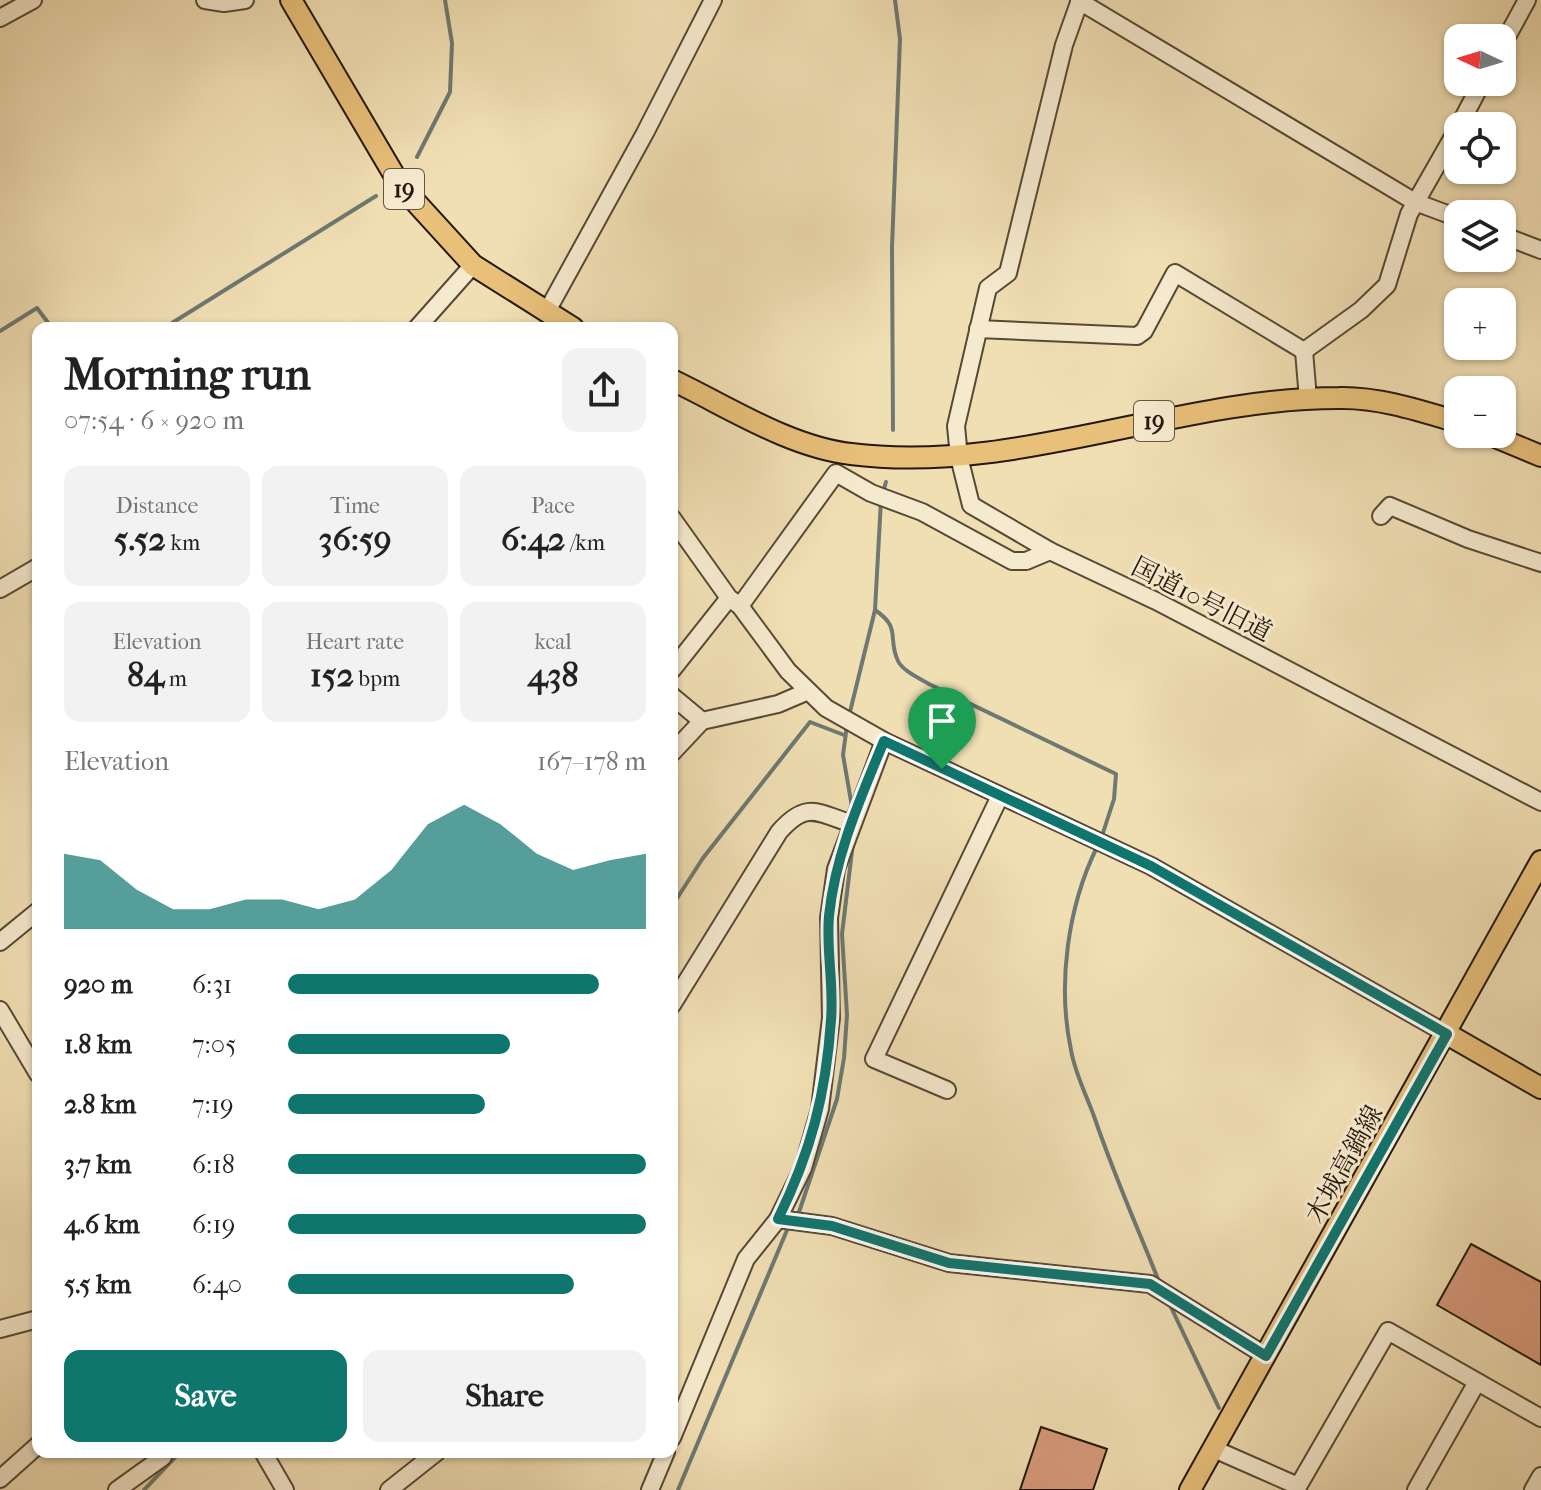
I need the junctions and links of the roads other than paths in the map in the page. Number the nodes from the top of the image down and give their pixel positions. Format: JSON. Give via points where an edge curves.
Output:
{"nodes":[{"id":1,"x":33,"y":0,"type":"edge"},
{"id":2,"x":205,"y":0,"type":"edge"},
{"id":3,"x":245,"y":0,"type":"edge"},
{"id":4,"x":291,"y":0,"type":"edge"},
{"id":5,"x":713,"y":0,"type":"edge"},
{"id":6,"x":1080,"y":0,"type":"edge"},
{"id":7,"x":1527,"y":0,"type":"edge"},
{"id":8,"x":0,"y":18,"type":"edge"},
{"id":9,"x":1514,"y":24,"type":"edge"},
{"id":10,"x":1444,"y":151,"type":"edge"},
{"id":11,"x":1415,"y":202,"type":"junction"},
{"id":12,"x":1444,"y":213,"type":"edge"},
{"id":13,"x":1516,"y":240,"type":"edge"},
{"id":14,"x":1541,"y":250,"type":"edge"},
{"id":15,"x":473,"y":265,"type":"junction"},
{"id":16,"x":546,"y":313,"type":"junction"},
{"id":17,"x":422,"y":322,"type":"edge"},
{"id":18,"x":562,"y":322,"type":"edge"},
{"id":19,"x":978,"y":329,"type":"junction"},
{"id":20,"x":1304,"y":351,"type":"junction"},
{"id":21,"x":678,"y":383,"type":"edge"},
{"id":22,"x":1308,"y":399,"type":"junction"},
{"id":23,"x":1444,"y":418,"type":"edge"},
{"id":24,"x":1516,"y":446,"type":"edge"},
{"id":25,"x":1541,"y":456,"type":"edge"},
{"id":26,"x":959,"y":457,"type":"junction"},
{"id":27,"x":1381,"y":516,"type":"dead end"},
{"id":28,"x":678,"y":526,"type":"edge"},
{"id":29,"x":1050,"y":551,"type":"junction"},
{"id":30,"x":1541,"y":563,"type":"edge"},
{"id":31,"x":32,"y":570,"type":"edge"},
{"id":32,"x":0,"y":589,"type":"edge"},
{"id":33,"x":735,"y":602,"type":"junction"},
{"id":34,"x":678,"y":664,"type":"edge"},
{"id":35,"x":806,"y":692,"type":"junction"},
{"id":36,"x":678,"y":701,"type":"edge"},
{"id":37,"x":702,"y":721,"type":"junction"},
{"id":38,"x":884,"y":741,"type":"junction"},
{"id":39,"x":678,"y":747,"type":"edge"},
{"id":40,"x":1000,"y":796,"type":"junction"},
{"id":41,"x":1541,"y":802,"type":"edge"},
{"id":42,"x":852,"y":824,"type":"junction"},
{"id":43,"x":1541,"y":861,"type":"edge"},
{"id":44,"x":32,"y":916,"type":"edge"},
{"id":45,"x":0,"y":942,"type":"edge"},
{"id":46,"x":678,"y":995,"type":"edge"},
{"id":47,"x":0,"y":1010,"type":"edge"},
{"id":48,"x":1447,"y":1034,"type":"junction"},
{"id":49,"x":32,"y":1064,"type":"edge"},
{"id":50,"x":1541,"y":1088,"type":"edge"},
{"id":51,"x":947,"y":1090,"type":"dead end"},
{"id":52,"x":778,"y":1219,"type":"junction"},
{"id":53,"x":32,"y":1321,"type":"edge"},
{"id":54,"x":0,"y":1329,"type":"edge"},
{"id":55,"x":1266,"y":1356,"type":"junction"},
{"id":56,"x":1477,"y":1382,"type":"junction"},
{"id":57,"x":1541,"y":1418,"type":"edge"},
{"id":58,"x":678,"y":1423,"type":"edge"},
{"id":59,"x":1214,"y":1449,"type":"junction"},
{"id":60,"x":32,"y":1450,"type":"edge"},
{"id":61,"x":162,"y":1458,"type":"edge"},
{"id":62,"x":266,"y":1458,"type":"edge"},
{"id":63,"x":429,"y":1458,"type":"edge"},
{"id":64,"x":663,"y":1458,"type":"edge"},
{"id":65,"x":1541,"y":1476,"type":"edge"},
{"id":66,"x":0,"y":1479,"type":"edge"},
{"id":67,"x":1297,"y":1488,"type":"edge"},
{"id":68,"x":117,"y":1490,"type":"edge"},
{"id":69,"x":285,"y":1490,"type":"edge"},
{"id":70,"x":389,"y":1490,"type":"edge"},
{"id":71,"x":650,"y":1490,"type":"edge"},
{"id":72,"x":1190,"y":1490,"type":"edge"},
{"id":73,"x":1416,"y":1490,"type":"edge"},
{"id":74,"x":1533,"y":1490,"type":"edge"}],
"edges":[{"from":1,"to":8,"type":"street"},
{"from":2,"to":3,"type":"street"},
{"from":4,"to":15,"type":"main road","number":"19","via":[[400,185]]},
{"from":5,"to":16,"type":"street"},
{"from":6,"to":11,"type":"street"},
{"from":6,"to":19,"type":"street","name":"国道10号旧道","via":[[1008,273],[988,288]]},
{"from":7,"to":9,"type":"street"},
{"from":10,"to":11,"type":"street"},
{"from":11,"to":12,"type":"street"},
{"from":11,"to":20,"type":"street","via":[[1387,285]]},
{"from":13,"to":14,"type":"street"},
{"from":15,"to":16,"type":"main road","number":"19"},
{"from":15,"to":17,"type":"street"},
{"from":16,"to":18,"type":"main road","number":"19"},
{"from":19,"to":20,"type":"street","via":[[1137,336],[1175,273]]},
{"from":19,"to":26,"type":"street","name":"国道10号旧道","via":[[956,426]]},
{"from":20,"to":22,"type":"street"},
{"from":21,"to":26,"type":"main road","number":"19","via":[[794,437],[849,454]]},
{"from":22,"to":23,"type":"main road","number":"19","via":[[1354,399]]},
{"from":22,"to":26,"type":"main road","number":"19","via":[[1254,402]]},
{"from":24,"to":25,"type":"main road"},
{"from":26,"to":29,"type":"street","name":"国道10号旧道","via":[[971,505]]},
{"from":27,"to":30,"type":"street","via":[[1390,506]]},
{"from":28,"to":33,"type":"street"},
{"from":29,"to":33,"type":"street","via":[[1012,561],[836,473]]},
{"from":29,"to":41,"type":"street","name":"国道10号旧道"},
{"from":31,"to":32,"type":"street"},
{"from":33,"to":34,"type":"street"},
{"from":33,"to":35,"type":"street"},
{"from":35,"to":37,"type":"street","via":[[778,704]]},
{"from":35,"to":38,"type":"street"},
{"from":36,"to":37,"type":"street"},
{"from":37,"to":39,"type":"street"},
{"from":38,"to":40,"type":"street"},
{"from":38,"to":42,"type":"street"},
{"from":40,"to":48,"type":"street","via":[[1151,866]]},
{"from":40,"to":51,"type":"street","via":[[874,1059]]},
{"from":42,"to":46,"type":"street","via":[[810,810],[792,817]]},
{"from":42,"to":52,"type":"street","via":[[836,869],[829,918],[831,1018],[820,1109],[803,1168]]},
{"from":43,"to":48,"type":"main road","name":"木城高鍋線"},
{"from":44,"to":45,"type":"street"},
{"from":47,"to":49,"type":"street"},
{"from":48,"to":50,"type":"main road"},
{"from":48,"to":55,"type":"main road","name":"木城高鍋線"},
{"from":52,"to":55,"type":"street","via":[[832,1226],[949,1263],[1150,1284]]},
{"from":52,"to":58,"type":"street","via":[[746,1259]]},
{"from":53,"to":54,"type":"street"},
{"from":55,"to":59,"type":"main road","name":"木城高鍋線"},
{"from":56,"to":57,"type":"street"},
{"from":56,"to":67,"type":"street","via":[[1388,1331]]},
{"from":56,"to":73,"type":"street"},
{"from":59,"to":67,"type":"street"},
{"from":59,"to":72,"type":"main road","name":"木城高鍋線"},
{"from":60,"to":66,"type":"street"},
{"from":61,"to":68,"type":"street"},
{"from":62,"to":69,"type":"street"},
{"from":63,"to":70,"type":"street"},
{"from":64,"to":71,"type":"street"},
{"from":65,"to":74,"type":"street"}]}
